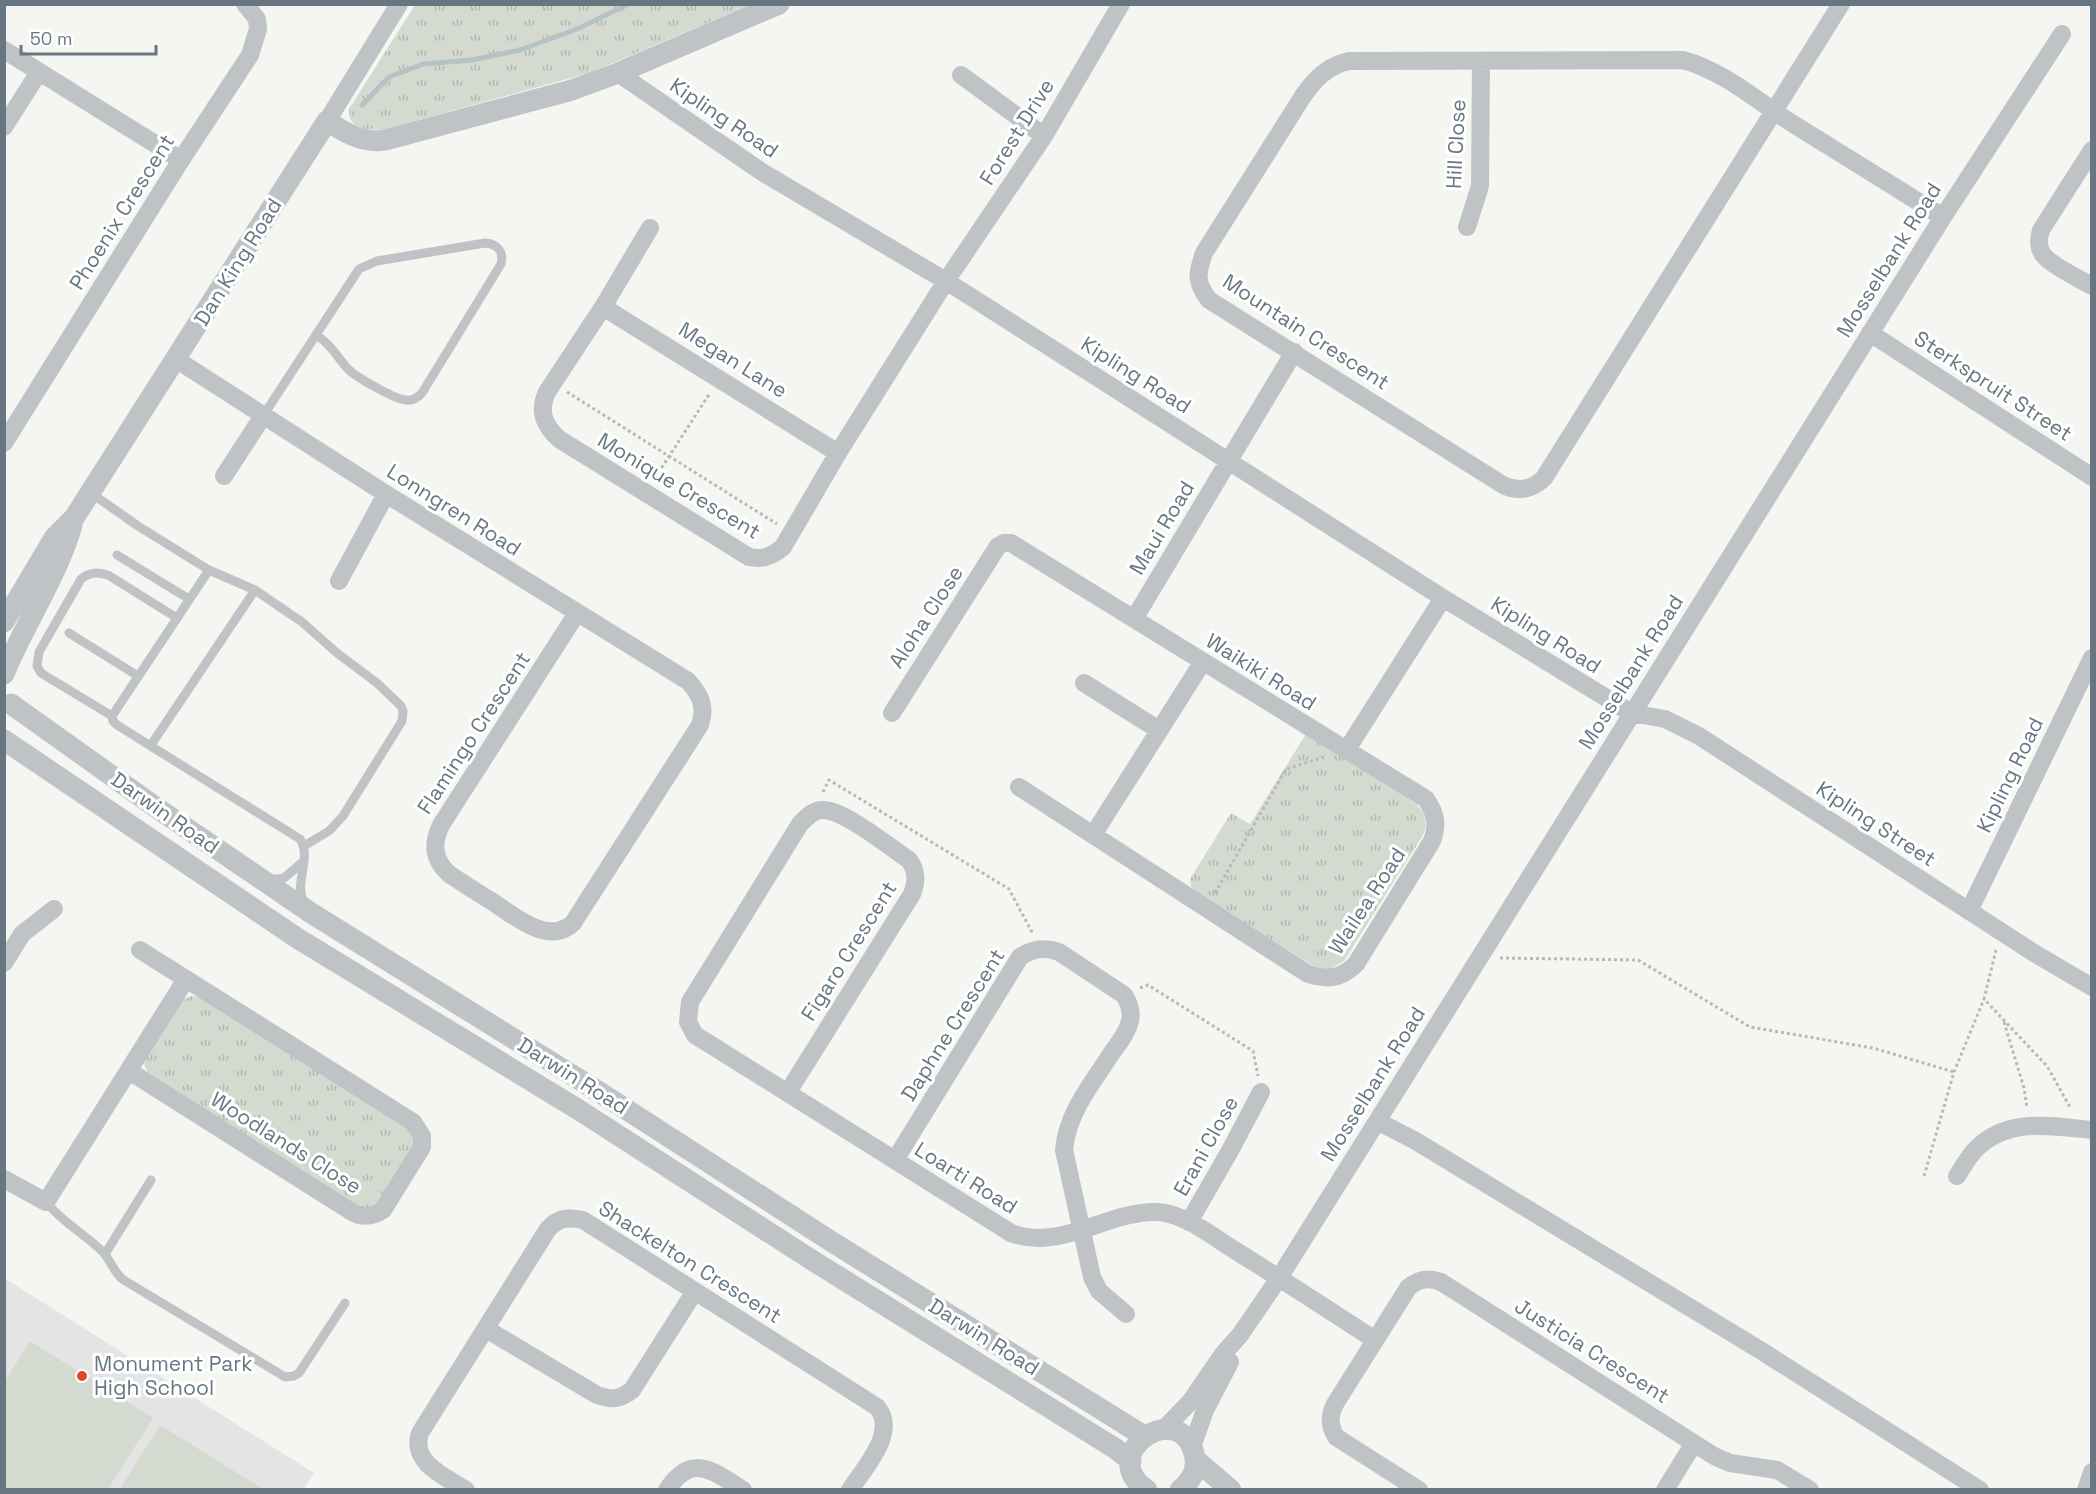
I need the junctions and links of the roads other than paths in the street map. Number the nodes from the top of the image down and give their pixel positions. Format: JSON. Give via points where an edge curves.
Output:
{"nodes":[{"id":1,"x":245,"y":4,"type":"edge"},
{"id":2,"x":399,"y":4,"type":"edge"},
{"id":3,"x":779,"y":4,"type":"edge"},
{"id":4,"x":1121,"y":4,"type":"edge"},
{"id":5,"x":1841,"y":4,"type":"edge"},
{"id":6,"x":2062,"y":34,"type":"dead end"},
{"id":7,"x":4,"y":50,"type":"edge"},
{"id":8,"x":1481,"y":61,"type":"junction"},
{"id":9,"x":39,"y":72,"type":"junction"},
{"id":10,"x":618,"y":73,"type":"junction"},
{"id":11,"x":961,"y":75,"type":"dead end"},
{"id":12,"x":1774,"y":112,"type":"junction"},
{"id":13,"x":327,"y":121,"type":"junction"},
{"id":14,"x":4,"y":127,"type":"edge"},
{"id":15,"x":1044,"y":136,"type":"junction"},
{"id":16,"x":2091,"y":150,"type":"edge"},
{"id":17,"x":181,"y":160,"type":"junction"},
{"id":18,"x":1943,"y":217,"type":"junction"},
{"id":19,"x":1467,"y":227,"type":"dead end"},
{"id":20,"x":650,"y":228,"type":"dead end"},
{"id":21,"x":946,"y":281,"type":"junction"},
{"id":22,"x":2091,"y":286,"type":"edge"},
{"id":23,"x":603,"y":306,"type":"junction"},
{"id":24,"x":1870,"y":333,"type":"junction"},
{"id":25,"x":316,"y":335,"type":"junction"},
{"id":26,"x":1294,"y":352,"type":"junction"},
{"id":27,"x":177,"y":360,"type":"junction"},
{"id":28,"x":263,"y":416,"type":"junction"},
{"id":29,"x":4,"y":442,"type":"edge"},
{"id":30,"x":838,"y":453,"type":"junction"},
{"id":31,"x":1228,"y":460,"type":"junction"},
{"id":32,"x":224,"y":476,"type":"dead end"},
{"id":33,"x":2091,"y":477,"type":"edge"},
{"id":34,"x":90,"y":493,"type":"junction"},
{"id":35,"x":386,"y":494,"type":"junction"},
{"id":36,"x":74,"y":518,"type":"junction"},
{"id":37,"x":998,"y":546,"type":"joint"},
{"id":38,"x":117,"y":555,"type":"dead end"},
{"id":39,"x":209,"y":570,"type":"junction"},
{"id":40,"x":339,"y":580,"type":"dead end"},
{"id":41,"x":255,"y":590,"type":"junction"},
{"id":42,"x":1443,"y":598,"type":"junction"},
{"id":43,"x":189,"y":599,"type":"junction"},
{"id":44,"x":577,"y":613,"type":"junction"},
{"id":45,"x":177,"y":618,"type":"junction"},
{"id":46,"x":1134,"y":619,"type":"junction"},
{"id":47,"x":4,"y":622,"type":"edge"},
{"id":48,"x":69,"y":633,"type":"dead end"},
{"id":49,"x":2091,"y":658,"type":"edge"},
{"id":50,"x":1202,"y":663,"type":"junction"},
{"id":51,"x":4,"y":674,"type":"edge"},
{"id":52,"x":138,"y":676,"type":"junction"},
{"id":53,"x":4,"y":682,"type":"edge"},
{"id":54,"x":1084,"y":683,"type":"dead end"},
{"id":55,"x":702,"y":702,"type":"joint"},
{"id":56,"x":8,"y":712,"type":"edge"},
{"id":57,"x":892,"y":712,"type":"dead end"},
{"id":58,"x":1631,"y":713,"type":"junction"},
{"id":59,"x":112,"y":716,"type":"junction"},
{"id":60,"x":1159,"y":730,"type":"junction"},
{"id":61,"x":4,"y":740,"type":"edge"},
{"id":62,"x":151,"y":746,"type":"junction"},
{"id":63,"x":1346,"y":751,"type":"junction"},
{"id":64,"x":1019,"y":787,"type":"dead end"},
{"id":65,"x":813,"y":812,"type":"joint"},
{"id":66,"x":1093,"y":835,"type":"junction"},
{"id":67,"x":304,"y":846,"type":"junction"},
{"id":68,"x":304,"y":861,"type":"junction"},
{"id":69,"x":262,"y":880,"type":"junction"},
{"id":70,"x":54,"y":909,"type":"dead end"},
{"id":71,"x":1969,"y":911,"type":"junction"},
{"id":72,"x":311,"y":913,"type":"junction"},
{"id":73,"x":140,"y":950,"type":"dead end"},
{"id":74,"x":4,"y":963,"type":"edge"},
{"id":75,"x":186,"y":979,"type":"junction"},
{"id":76,"x":2091,"y":987,"type":"edge"},
{"id":77,"x":129,"y":1071,"type":"junction"},
{"id":78,"x":788,"y":1092,"type":"junction"},
{"id":79,"x":1261,"y":1092,"type":"road end"},
{"id":80,"x":1377,"y":1121,"type":"junction"},
{"id":81,"x":2086,"y":1129,"type":"edge"},
{"id":82,"x":895,"y":1160,"type":"junction"},
{"id":83,"x":1957,"y":1176,"type":"dead end"},
{"id":84,"x":4,"y":1179,"type":"edge"},
{"id":85,"x":151,"y":1180,"type":"dead end"},
{"id":86,"x":46,"y":1202,"type":"junction"},
{"id":87,"x":1189,"y":1222,"type":"junction"},
{"id":88,"x":1082,"y":1230,"type":"junction"},
{"id":89,"x":105,"y":1254,"type":"junction"},
{"id":90,"x":1279,"y":1278,"type":"junction"},
{"id":91,"x":695,"y":1291,"type":"junction"},
{"id":92,"x":345,"y":1303,"type":"dead end"},
{"id":93,"x":1126,"y":1314,"type":"dead end"},
{"id":94,"x":486,"y":1329,"type":"junction"},
{"id":95,"x":1240,"y":1335,"type":"junction"},
{"id":96,"x":1375,"y":1340,"type":"junction"},
{"id":97,"x":1154,"y":1432,"type":"junction"},
{"id":98,"x":1694,"y":1443,"type":"junction"},
{"id":99,"x":1194,"y":1454,"type":"junction"},
{"id":100,"x":2091,"y":1472,"type":"edge"},
{"id":101,"x":1136,"y":1480,"type":"edge"},
{"id":102,"x":466,"y":1490,"type":"edge"},
{"id":103,"x":667,"y":1490,"type":"edge"},
{"id":104,"x":743,"y":1490,"type":"edge"},
{"id":105,"x":850,"y":1490,"type":"edge"},
{"id":106,"x":1180,"y":1490,"type":"edge"},
{"id":107,"x":1231,"y":1490,"type":"edge"},
{"id":108,"x":1419,"y":1490,"type":"edge"},
{"id":109,"x":1665,"y":1490,"type":"edge"},
{"id":110,"x":1810,"y":1490,"type":"edge"},
{"id":111,"x":1980,"y":1490,"type":"edge"},
{"id":112,"x":2086,"y":1490,"type":"edge"}],
"edges":[{"from":1,"to":17,"type":"street","name":"Phoenix Crescent","via":[[257,20],[253,48]]},
{"from":2,"to":13,"type":"street","name":"Dan King Road"},
{"from":3,"to":10,"type":"street"},
{"from":4,"to":15,"type":"street","name":"Forest Drive"},
{"from":5,"to":12,"type":"street"},
{"from":6,"to":18,"type":"street","name":"Mosselbank Road"},
{"from":7,"to":9,"type":"street"},
{"from":8,"to":12,"type":"street","name":"Mountain Crescent","via":[[1683,60],[1710,69]]},
{"from":8,"to":19,"type":"street","name":"Hill Close","via":[[1480,186]]},
{"from":8,"to":26,"type":"street","name":"Mountain Crescent","via":[[1349,61],[1336,64],[1316,78],[1303,96],[1204,252],[1198,281],[1209,300]]},
{"from":9,"to":14,"type":"street"},
{"from":9,"to":17,"type":"street"},
{"from":10,"to":13,"type":"street","via":[[572,90],[385,140],[365,140]]},
{"from":10,"to":21,"type":"street","name":"Kipling Road","via":[[762,172]]},
{"from":11,"to":15,"type":"street"},
{"from":12,"to":18,"type":"street","name":"Mountain Crescent"},
{"from":12,"to":26,"type":"street","name":"Mountain Crescent","via":[[1544,478],[1533,487],[1518,490],[1503,485]]},
{"from":13,"to":27,"type":"street","name":"Dan King Road"},
{"from":15,"to":21,"type":"street","name":"Forest Drive"},
{"from":16,"to":22,"type":"street","via":[[2039,237],[2045,257]]},
{"from":17,"to":29,"type":"street","name":"Phoenix Crescent"},
{"from":18,"to":24,"type":"street","name":"Mosselbank Road"},
{"from":20,"to":23,"type":"street","name":"Monique Crescent"},
{"from":21,"to":30,"type":"street","name":"Monique Crescent"},
{"from":21,"to":31,"type":"street","name":"Kipling Road"},
{"from":23,"to":30,"type":"street","name":"Megan Lane"},
{"from":23,"to":30,"type":"street","name":"Monique Crescent","via":[[553,383],[542,411],[547,426],[560,439],[646,493],[758,559],[783,547]]},
{"from":24,"to":33,"type":"street","name":"Sterkspruit Street"},
{"from":24,"to":58,"type":"street","name":"Mosselbank Road"},
{"from":25,"to":25,"type":"lane","via":[[354,275],[366,265],[485,243],[500,251],[501,264],[415,399],[396,397],[353,373]]},
{"from":25,"to":28,"type":"lane"},
{"from":26,"to":31,"type":"street","name":"Maui Road"},
{"from":27,"to":28,"type":"street","name":"Lonngren Road"},
{"from":27,"to":34,"type":"street","name":"Dan King Road"},
{"from":28,"to":32,"type":"street"},
{"from":28,"to":35,"type":"street","name":"Lonngren Road"},
{"from":31,"to":42,"type":"street","name":"Kipling Road"},
{"from":31,"to":46,"type":"street","name":"Maui Road"},
{"from":34,"to":36,"type":"street","name":"Dan King Road"},
{"from":34,"to":39,"type":"lane"},
{"from":35,"to":40,"type":"street"},
{"from":35,"to":44,"type":"street","name":"Lonngren Road"},
{"from":36,"to":47,"type":"street","name":"Dan King Road","via":[[54,538]]},
{"from":36,"to":51,"type":"street","name":"Dan King Road","via":[[66,546]]},
{"from":37,"to":46,"type":"street","name":"Waikiki Road","via":[[1015,544]]},
{"from":37,"to":57,"type":"street","name":"Aloha Close"},
{"from":38,"to":43,"type":"lane"},
{"from":39,"to":41,"type":"lane"},
{"from":39,"to":43,"type":"lane"},
{"from":41,"to":62,"type":"lane"},
{"from":41,"to":67,"type":"lane","via":[[302,622],[377,683],[403,711],[402,721],[343,816]]},
{"from":42,"to":58,"type":"street","name":"Kipling Road"},
{"from":42,"to":63,"type":"street"},
{"from":43,"to":45,"type":"lane"},
{"from":44,"to":55,"type":"street","name":"Lonngren Road","via":[[688,681]]},
{"from":44,"to":55,"type":"street","name":"Flamingo Crescent","via":[[435,836],[436,857],[449,874],[531,926],[552,931],[567,928],[700,725]]},
{"from":45,"to":52,"type":"lane"},
{"from":45,"to":59,"type":"lane","via":[[108,575],[98,572],[81,579],[39,652],[37,666],[41,673]]},
{"from":46,"to":50,"type":"street","name":"Waikiki Road"},
{"from":48,"to":52,"type":"lane"},
{"from":49,"to":71,"type":"street","name":"Kipling Road"},
{"from":50,"to":60,"type":"street"},
{"from":50,"to":63,"type":"street","name":"Waikiki Road"},
{"from":52,"to":59,"type":"lane"},
{"from":53,"to":56,"type":"street","via":[[10,690]]},
{"from":54,"to":60,"type":"street"},
{"from":56,"to":69,"type":"street","name":"Darwin Road"},
{"from":58,"to":71,"type":"street","name":"Kipling Street","via":[[1665,719],[1699,736]]},
{"from":58,"to":80,"type":"street","name":"Mosselbank Road"},
{"from":59,"to":62,"type":"lane","via":[[117,725]]},
{"from":60,"to":66,"type":"street"},
{"from":61,"to":101,"type":"street","name":"Darwin Road","via":[[297,938],[579,1110],[1116,1449]]},
{"from":62,"to":67,"type":"lane","via":[[290,831]]},
{"from":63,"to":66,"type":"street","name":"Wailea Road","via":[[1426,799],[1433,809],[1436,831],[1356,964],[1347,973],[1333,978],[1308,974]]},
{"from":64,"to":66,"type":"street","name":"Wailea Road"},
{"from":65,"to":78,"type":"street","name":"Loarti Road","via":[[800,824],[690,1002],[688,1022],[695,1035]]},
{"from":65,"to":78,"type":"street","name":"Figaro Crescent","via":[[838,814],[909,860],[916,884]]},
{"from":67,"to":68,"type":"lane"},
{"from":68,"to":69,"type":"lane","via":[[284,878]]},
{"from":68,"to":72,"type":"lane","via":[[300,888]]},
{"from":69,"to":72,"type":"street","name":"Darwin Road"},
{"from":70,"to":74,"type":"street","via":[[22,934]]},
{"from":71,"to":76,"type":"street","name":"Kipling Street"},
{"from":72,"to":97,"type":"street","name":"Darwin Road","via":[[829,1240]]},
{"from":73,"to":75,"type":"street","name":"Woodlands Close"},
{"from":75,"to":77,"type":"street"},
{"from":75,"to":77,"type":"street","name":"Woodlands Close","via":[[413,1122],[422,1136],[420,1153],[383,1210],[370,1216],[358,1215]]},
{"from":77,"to":86,"type":"street"},
{"from":78,"to":82,"type":"street","name":"Loarti Road"},
{"from":79,"to":87,"type":"street","name":"Erani Close"},
{"from":80,"to":90,"type":"street","name":"Mosselbank Road"},
{"from":80,"to":111,"type":"street","via":[[1750,1344]]},
{"from":81,"to":83,"type":"street","via":[[2014,1127],[1976,1149]]},
{"from":82,"to":88,"type":"street","name":"Loarti Road","via":[[1017,1236],[1040,1238]]},
{"from":82,"to":88,"type":"street","name":"Daphne Crescent","via":[[1020,957],[1030,950],[1059,952],[1124,995],[1131,1012],[1126,1031],[1071,1116],[1065,1135],[1064,1150]]},
{"from":84,"to":86,"type":"street"},
{"from":85,"to":89,"type":"lane"},
{"from":86,"to":89,"type":"lane"},
{"from":87,"to":88,"type":"street","name":"Loarti Road","via":[[1157,1212]]},
{"from":87,"to":90,"type":"street","name":"Loarti Road"},
{"from":88,"to":93,"type":"street","via":[[1099,1291]]},
{"from":89,"to":92,"type":"lane","via":[[122,1279],[285,1377],[299,1373]]},
{"from":90,"to":95,"type":"street","name":"Mosselbank Road"},
{"from":90,"to":96,"type":"street","name":"Loarti Road"},
{"from":91,"to":94,"type":"street","via":[[632,1390],[620,1399],[597,1395]]},
{"from":91,"to":94,"type":"street","name":"Shackelton Crescent","via":[[583,1220],[562,1218],[548,1229]]},
{"from":91,"to":105,"type":"street","name":"Shackelton Crescent","via":[[882,1412],[884,1433]]},
{"from":94,"to":102,"type":"street","name":"Shackelton Crescent","via":[[417,1442],[428,1466]]},
{"from":95,"to":97,"type":"street","name":"Mosselbank Road","via":[[1190,1402]]},
{"from":95,"to":99,"type":"street","name":"Mosselbank Road","via":[[1205,1410]]},
{"from":96,"to":98,"type":"street","name":"Justicia Crescent","via":[[1408,1288],[1418,1281],[1435,1280]]},
{"from":96,"to":108,"type":"street","name":"Justicia Crescent","via":[[1332,1410],[1332,1430],[1342,1442]]},
{"from":97,"to":99,"type":"street","name":"Darwin Road","via":[[1174,1431],[1183,1436]]},
{"from":97,"to":101,"type":"street","via":[[1132,1451]]},
{"from":98,"to":109,"type":"street"},
{"from":98,"to":110,"type":"street","name":"Justicia Crescent","via":[[1730,1463],[1777,1470]]},
{"from":99,"to":106,"type":"street","via":[[1191,1478]]},
{"from":99,"to":107,"type":"street"},
{"from":100,"to":112,"type":"street"},
{"from":103,"to":104,"type":"street","via":[[680,1473],[702,1467]]}]}
